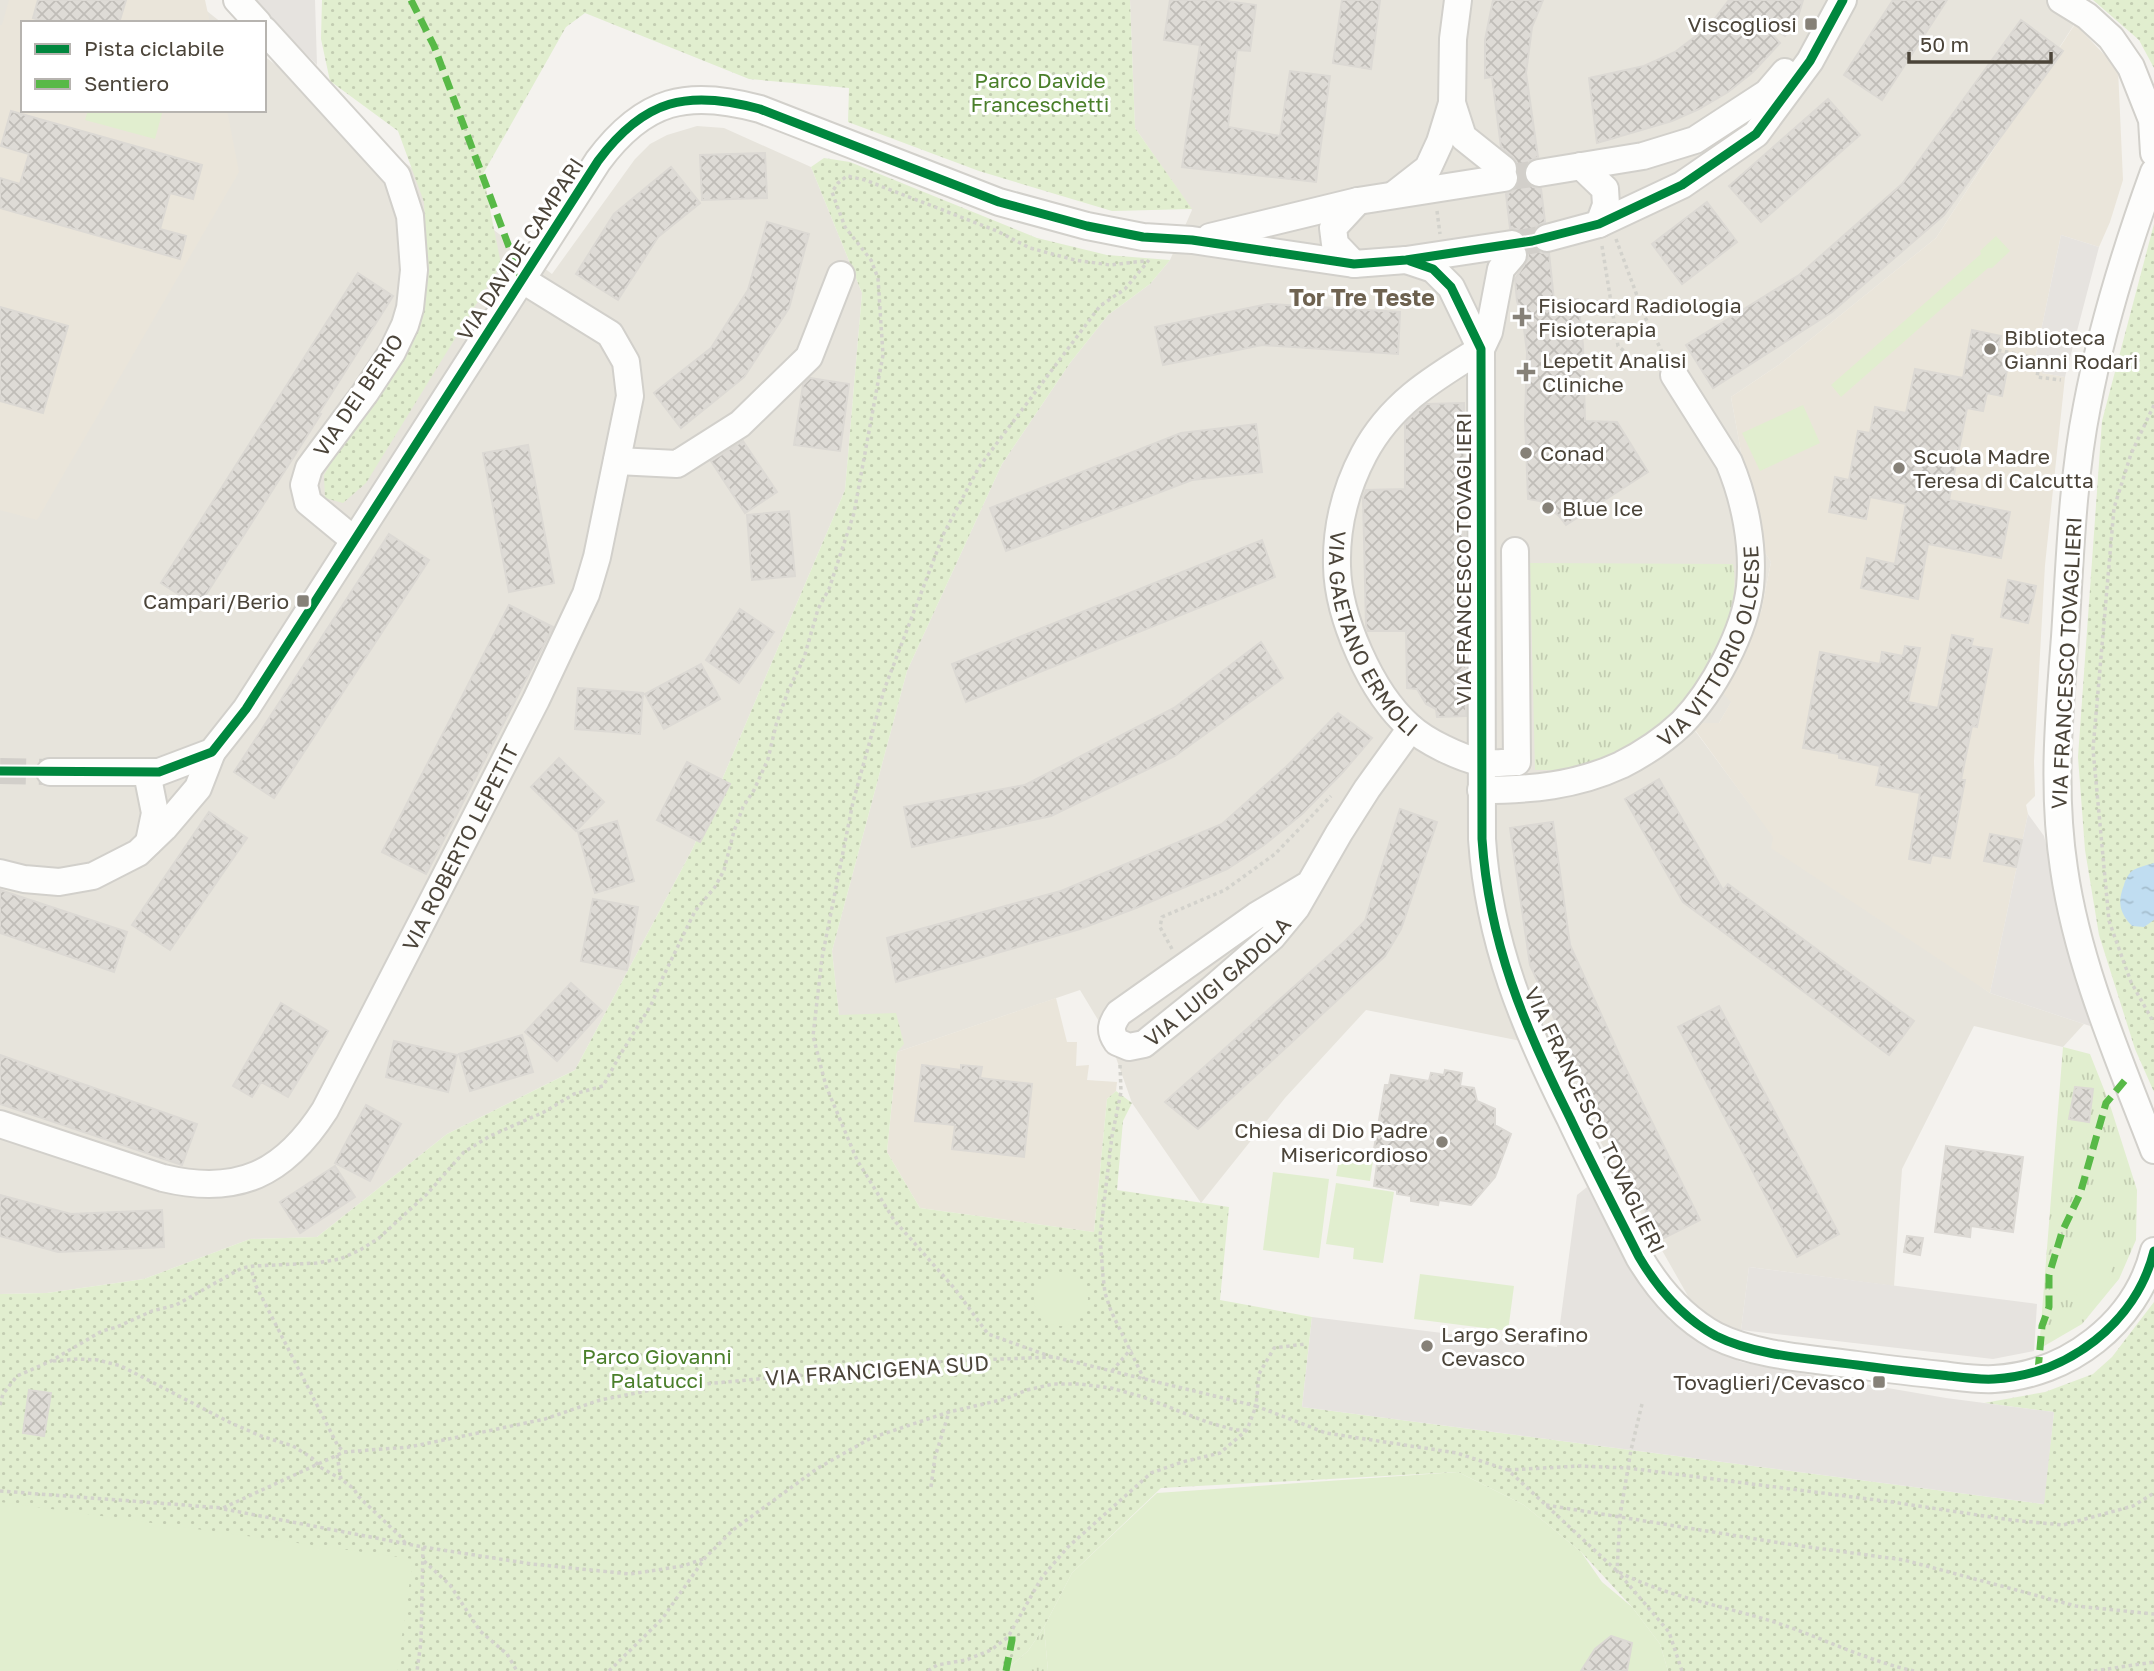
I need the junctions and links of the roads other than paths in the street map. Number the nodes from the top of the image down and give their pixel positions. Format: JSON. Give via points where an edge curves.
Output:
{"nodes":[{"id":1,"x":237,"y":0,"type":"edge"},
{"id":2,"x":1458,"y":0,"type":"edge"},
{"id":3,"x":2061,"y":0,"type":"edge"},
{"id":4,"x":1837,"y":9,"type":"edge"},
{"id":5,"x":256,"y":21,"type":"edge"},
{"id":6,"x":266,"y":32,"type":"edge"},
{"id":7,"x":1452,"y":103,"type":"junction"},
{"id":8,"x":2154,"y":153,"type":"edge"},
{"id":9,"x":1581,"y":166,"type":"junction"},
{"id":10,"x":2154,"y":172,"type":"edge"},
{"id":11,"x":1539,"y":173,"type":"tunnel mouth"},
{"id":12,"x":1392,"y":196,"type":"junction"},
{"id":13,"x":1357,"y":201,"type":"junction"},
{"id":14,"x":1604,"y":221,"type":"junction"},
{"id":15,"x":1547,"y":238,"type":"tunnel mouth"},
{"id":16,"x":1181,"y":240,"type":"junction"},
{"id":17,"x":1406,"y":260,"type":"junction"},
{"id":18,"x":1354,"y":264,"type":"junction"},
{"id":19,"x":841,"y":275,"type":"dead end"},
{"id":20,"x":521,"y":279,"type":"junction"},
{"id":21,"x":1481,"y":349,"type":"junction"},
{"id":22,"x":1674,"y":375,"type":"road end"},
{"id":23,"x":617,"y":461,"type":"junction"},
{"id":24,"x":354,"y":540,"type":"junction"},
{"id":25,"x":1515,"y":551,"type":"dead end"},
{"id":26,"x":1411,"y":728,"type":"junction"},
{"id":27,"x":212,"y":752,"type":"junction"},
{"id":28,"x":1481,"y":763,"type":"junction"},
{"id":29,"x":50,"y":772,"type":"tunnel mouth"},
{"id":30,"x":147,"y":773,"type":"junction"},
{"id":31,"x":1481,"y":790,"type":"junction"},
{"id":32,"x":149,"y":842,"type":"junction"},
{"id":33,"x":0,"y":873,"type":"edge"},
{"id":34,"x":1308,"y":885,"type":"junction"},
{"id":35,"x":0,"y":1124,"type":"edge"},
{"id":36,"x":2154,"y":1150,"type":"edge"},
{"id":37,"x":2154,"y":1251,"type":"edge"}],
"edges":[{"from":1,"to":5,"type":"street"},
{"from":2,"to":7,"type":"street"},
{"from":3,"to":8,"type":"street","via":[[2111,38],[2130,66],[2152,121]]},
{"from":4,"to":9,"type":"street","via":[[1767,93],[1695,140],[1643,156]]},
{"from":4,"to":14,"type":"street","via":[[1810,61],[1756,134],[1682,185]]},
{"from":6,"to":24,"type":"street","name":"VIA DEI BERIO","via":[[397,176],[410,216],[414,270],[405,325],[385,362],[309,468],[303,485],[308,502]]},
{"from":7,"to":12,"type":"street","via":[[1428,168]]},
{"from":7,"to":12,"type":"street","via":[[1463,137],[1504,173]]},
{"from":9,"to":11,"type":"street"},
{"from":9,"to":14,"type":"street","via":[[1605,189]]},
{"from":10,"to":36,"type":"street","name":"VIA FRANCESCO TOVAGLIERI","via":[[2106,316],[2086,408],[2073,513],[2057,740],[2057,811],[2074,921]]},
{"from":12,"to":13,"type":"street"},
{"from":13,"to":16,"type":"street"},
{"from":13,"to":18,"type":"street","via":[[1333,228],[1335,244]]},
{"from":14,"to":15,"type":"street"},
{"from":16,"to":18,"type":"street"},
{"from":16,"to":20,"type":"street","name":"VIA DAVIDE CAMPARI","via":[[1087,226],[999,202],[760,109],[702,98],[659,107],[626,128],[612,142]]},
{"from":17,"to":18,"type":"street"},
{"from":17,"to":21,"type":"street","via":[[1433,269],[1451,287]]},
{"from":17,"to":21,"type":"street","via":[[1512,250],[1501,269],[1489,332]]},
{"from":19,"to":23,"type":"street","via":[[809,357],[740,424],[677,464]]},
{"from":20,"to":23,"type":"street","name":"VIA ROBERTO LEPETIT","via":[[610,334],[626,362],[630,396]]},
{"from":20,"to":24,"type":"street","name":"VIA DAVIDE CAMPARI"},
{"from":21,"to":26,"type":"street","name":"VIA GAETANO ERMOLI","via":[[1424,385],[1385,422],[1357,468],[1342,515],[1337,567],[1348,625],[1371,674]]},
{"from":21,"to":28,"type":"street","name":"VIA FRANCESCO TOVAGLIERI"},
{"from":22,"to":31,"type":"street","name":"VIA VITTORIO OLCESE","via":[[1730,462],[1745,513],[1749,590],[1730,649],[1696,706],[1642,753],[1576,782]]},
{"from":23,"to":35,"type":"street","name":"VIA ROBERTO LEPETIT","via":[[586,594],[366,1031],[325,1110],[301,1145],[268,1169],[229,1183],[186,1184]]},
{"from":24,"to":27,"type":"street","name":"VIA DAVIDE CAMPARI","via":[[246,709]]},
{"from":25,"to":28,"type":"street","via":[[1517,762]]},
{"from":26,"to":28,"type":"street","name":"VIA GAETANO ERMOLI"},
{"from":26,"to":34,"type":"street","name":"VIA LUIGI GADOLA"},
{"from":27,"to":30,"type":"street"},
{"from":27,"to":32,"type":"street","name":"VIA DAVIDE CAMPARI","via":[[198,788]]},
{"from":28,"to":31,"type":"street","name":"VIA FRANCESCO TOVAGLIERI"},
{"from":29,"to":30,"type":"street"},
{"from":30,"to":32,"type":"street","via":[[155,813]]},
{"from":31,"to":37,"type":"street","name":"VIA FRANCESCO TOVAGLIERI","via":[[1490,904],[1501,956],[1521,1012],[1643,1264],[1664,1294],[1698,1325],[1731,1342],[1797,1357],[1973,1379],[2018,1376],[2053,1365],[2098,1339],[2129,1306]]},
{"from":32,"to":33,"type":"street","name":"VIA DAVIDE CAMPARI","via":[[138,853],[93,876],[59,883]]},
{"from":34,"to":34,"type":"street","name":"VIA LUIGI GADOLA","via":[[1272,937],[1144,1044],[1123,1046],[1114,1037],[1112,1022],[1119,1013]]}]}
